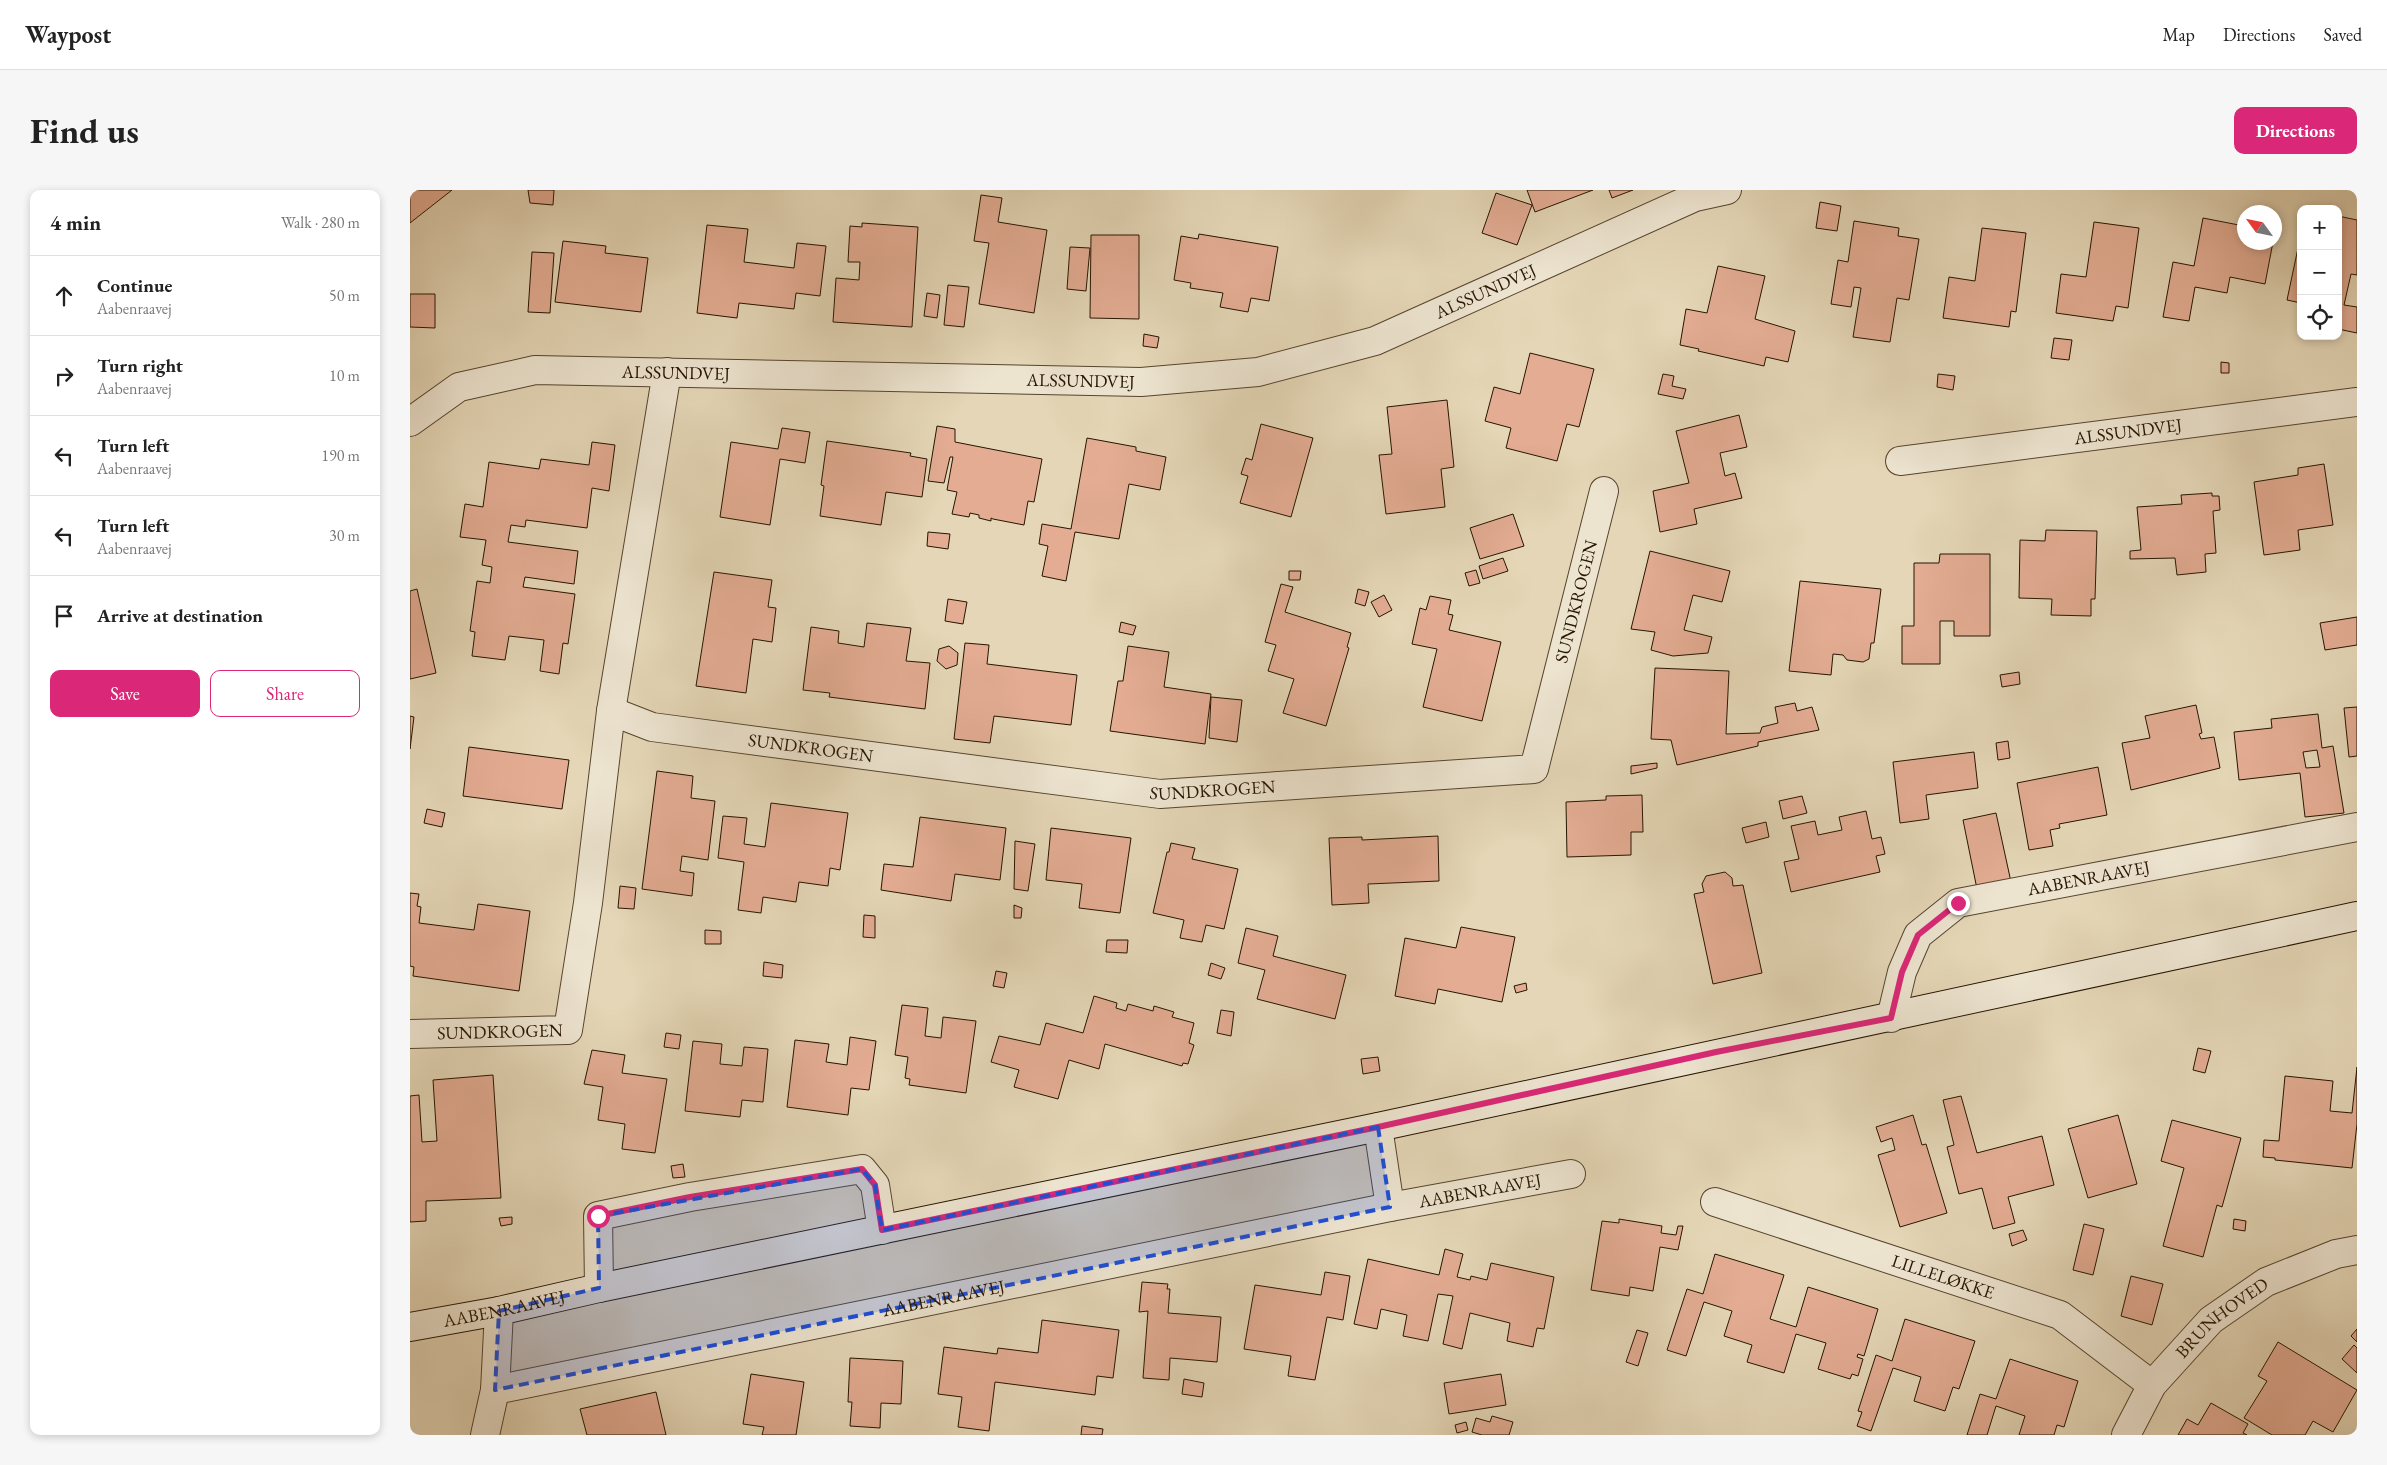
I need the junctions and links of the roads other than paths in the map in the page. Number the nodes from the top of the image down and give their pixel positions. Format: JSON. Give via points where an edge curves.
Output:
{"nodes":[{"id":1,"x":1727,"y":190,"type":"edge"},
{"id":2,"x":667,"y":372,"type":"junction"},
{"id":3,"x":2357,"y":402,"type":"edge"},
{"id":4,"x":410,"y":422,"type":"edge"},
{"id":5,"x":1900,"y":461,"type":"dead end"},
{"id":6,"x":1604,"y":491,"type":"dead end"},
{"id":7,"x":611,"y":710,"type":"junction"},
{"id":8,"x":2357,"y":827,"type":"edge"},
{"id":9,"x":2357,"y":916,"type":"edge"},
{"id":10,"x":1891,"y":1018,"type":"junction"},
{"id":11,"x":410,"y":1034,"type":"edge"},
{"id":12,"x":1378,"y":1127,"type":"junction"},
{"id":13,"x":1571,"y":1174,"type":"dead end"},
{"id":14,"x":1715,"y":1202,"type":"dead end"},
{"id":15,"x":1390,"y":1206,"type":"junction"},
{"id":16,"x":882,"y":1230,"type":"junction"},
{"id":17,"x":2357,"y":1250,"type":"edge"},
{"id":18,"x":599,"y":1288,"type":"junction"},
{"id":19,"x":499,"y":1311,"type":"junction"},
{"id":20,"x":410,"y":1326,"type":"edge"},
{"id":21,"x":2152,"y":1385,"type":"junction"},
{"id":22,"x":496,"y":1390,"type":"junction"},
{"id":23,"x":485,"y":1435,"type":"edge"},
{"id":24,"x":2126,"y":1435,"type":"edge"}],
"edges":[{"from":1,"to":2,"type":"street","name":"ALSSUNDVEJ","via":[[1695,197],[1375,341],[1258,372],[1141,382]]},
{"from":2,"to":4,"type":"street","name":"ALSSUNDVEJ","via":[[535,370],[459,387]]},
{"from":2,"to":7,"type":"street","name":"SUNDKROGEN"},
{"from":3,"to":5,"type":"street","name":"ALSSUNDVEJ"},
{"from":6,"to":7,"type":"street","name":"SUNDKROGEN","via":[[1534,769],[1160,794],[652,727]]},
{"from":7,"to":11,"type":"street","name":"SUNDKROGEN","via":[[588,903],[568,1030]]},
{"from":8,"to":10,"type":"street","name":"AABENRAAVEJ","via":[[1958,903],[1918,935],[1902,972]]},
{"from":9,"to":10,"type":"street","name":"AABENRAAVEJ"},
{"from":10,"to":12,"type":"street","name":"AABENRAAVEJ","via":[[1716,1052]]},
{"from":12,"to":15,"type":"street"},
{"from":12,"to":16,"type":"street","name":"AABENRAAVEJ"},
{"from":13,"to":15,"type":"street","name":"AABENRAAVEJ"},
{"from":14,"to":21,"type":"street","name":"LILLELØKKE","via":[[2060,1315]]},
{"from":15,"to":22,"type":"street","name":"AABENRAAVEJ"},
{"from":16,"to":18,"type":"street","name":"AABENRAAVEJ"},
{"from":16,"to":18,"type":"street","via":[[875,1185],[862,1169],[680,1199],[598,1216]]},
{"from":17,"to":21,"type":"street","name":"BRUNHOVED","via":[[2336,1254],[2266,1282],[2211,1320]]},
{"from":18,"to":19,"type":"street","name":"AABENRAAVEJ"},
{"from":19,"to":20,"type":"street","name":"AABENRAAVEJ"},
{"from":19,"to":22,"type":"street"},
{"from":21,"to":24,"type":"street","name":"BRUNHOVED"},
{"from":22,"to":23,"type":"street"}]}
